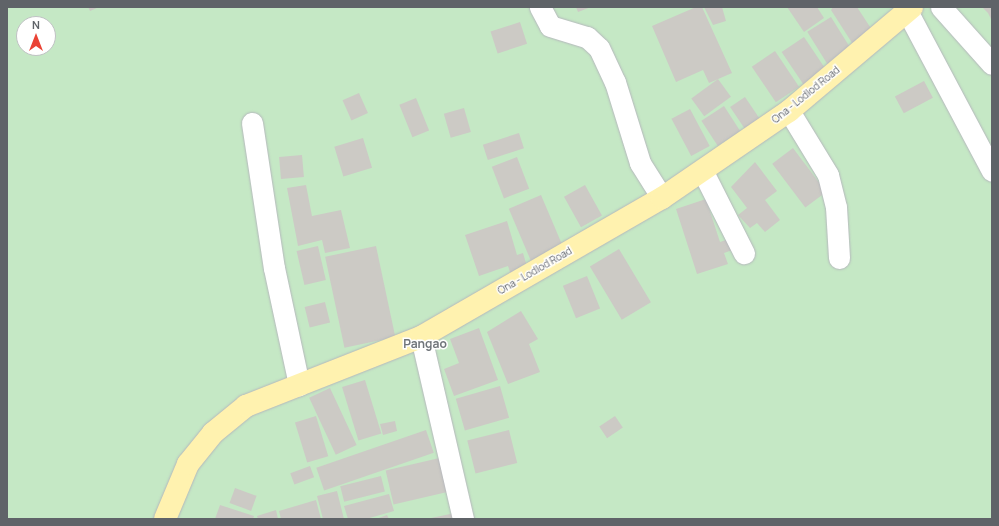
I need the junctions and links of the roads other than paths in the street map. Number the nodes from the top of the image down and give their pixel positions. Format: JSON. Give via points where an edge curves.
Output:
{"nodes":[{"id":1,"x":540,"y":7,"type":"edge"},
{"id":2,"x":941,"y":7,"type":"edge"},
{"id":3,"x":905,"y":10,"type":"edge"},
{"id":4,"x":992,"y":64,"type":"edge"},
{"id":5,"x":789,"y":111,"type":"junction"},
{"id":6,"x":252,"y":123,"type":"dead end"},
{"id":7,"x":992,"y":171,"type":"edge"},
{"id":8,"x":703,"y":172,"type":"junction"},
{"id":9,"x":662,"y":198,"type":"junction"},
{"id":10,"x":744,"y":253,"type":"dead end"},
{"id":11,"x":839,"y":258,"type":"dead end"},
{"id":12,"x":421,"y":337,"type":"junction"},
{"id":13,"x":299,"y":385,"type":"junction"},
{"id":14,"x":165,"y":519,"type":"edge"},
{"id":15,"x":463,"y":519,"type":"edge"}],
"edges":[{"from":1,"to":9,"type":"street","via":[[550,26],[587,37],[599,48],[618,88],[640,163]]},
{"from":2,"to":4,"type":"street"},
{"from":3,"to":5,"type":"main road","name":"Ona - Lodlod Road"},
{"from":3,"to":7,"type":"street"},
{"from":5,"to":8,"type":"main road","name":"Ona - Lodlod Road"},
{"from":5,"to":11,"type":"street","via":[[828,175],[836,207]]},
{"from":6,"to":13,"type":"street","via":[[274,268]]},
{"from":8,"to":9,"type":"main road","name":"Ona - Lodlod Road"},
{"from":8,"to":10,"type":"street"},
{"from":9,"to":12,"type":"main road","name":"Ona - Lodlod Road"},
{"from":12,"to":13,"type":"main road","name":"Ona - Lodlod Road"},
{"from":12,"to":15,"type":"street"},
{"from":13,"to":14,"type":"main road","name":"Ona - Lodlod Road","via":[[246,406],[213,433],[188,464]]}]}
